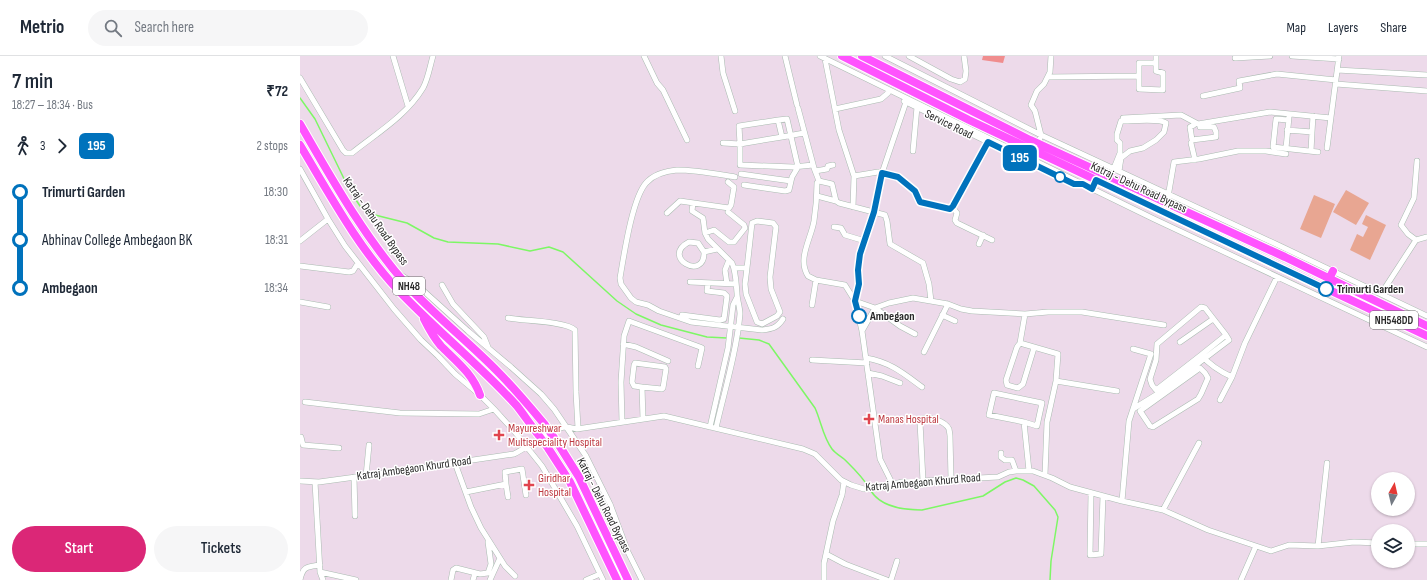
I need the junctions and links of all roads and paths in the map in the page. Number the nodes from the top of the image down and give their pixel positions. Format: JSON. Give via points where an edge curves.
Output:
{"nodes":[{"id":1,"x":393,"y":56,"type":"edge"},
{"id":2,"x":433,"y":56,"type":"edge"},
{"id":3,"x":644,"y":56,"type":"edge"},
{"id":4,"x":721,"y":56,"type":"edge"},
{"id":5,"x":785,"y":56,"type":"edge"},
{"id":6,"x":820,"y":56,"type":"edge"},
{"id":7,"x":842,"y":56,"type":"edge"},
{"id":8,"x":862,"y":56,"type":"edge"},
{"id":9,"x":885,"y":56,"type":"edge"},
{"id":10,"x":909,"y":56,"type":"edge"},
{"id":11,"x":964,"y":56,"type":"edge"},
{"id":12,"x":1051,"y":56,"type":"edge"},
{"id":13,"x":1156,"y":56,"type":"edge"},
{"id":14,"x":1270,"y":56,"type":"edge"},
{"id":15,"x":1292,"y":56,"type":"edge"},
{"id":16,"x":1236,"y":58,"type":"dead end"},
{"id":17,"x":1339,"y":58,"type":"edge"},
{"id":18,"x":825,"y":59,"type":"junction"},
{"id":19,"x":1156,"y":63,"type":"junction"},
{"id":20,"x":1337,"y":70,"type":"junction"},
{"id":21,"x":1427,"y":75,"type":"edge"},
{"id":22,"x":1139,"y":76,"type":"junction"},
{"id":23,"x":1048,"y":77,"type":"junction"},
{"id":24,"x":300,"y":78,"type":"edge"},
{"id":25,"x":870,"y":80,"type":"junction"},
{"id":26,"x":1336,"y":82,"type":"junction"},
{"id":27,"x":1427,"y":91,"type":"edge"},
{"id":28,"x":888,"y":93,"type":"junction"},
{"id":29,"x":1202,"y":96,"type":"dead end"},
{"id":30,"x":906,"y":102,"type":"junction"},
{"id":31,"x":408,"y":106,"type":"junction"},
{"id":32,"x":917,"y":108,"type":"junction"},
{"id":33,"x":835,"y":109,"type":"junction"},
{"id":34,"x":735,"y":111,"type":"dead end"},
{"id":35,"x":1313,"y":116,"type":"junction"},
{"id":36,"x":1289,"y":117,"type":"junction"},
{"id":37,"x":1123,"y":118,"type":"dead end"},
{"id":38,"x":1331,"y":118,"type":"junction"},
{"id":39,"x":778,"y":120,"type":"junction"},
{"id":40,"x":300,"y":124,"type":"edge"},
{"id":41,"x":1194,"y":124,"type":"junction"},
{"id":42,"x":1288,"y":130,"type":"junction"},
{"id":43,"x":1312,"y":132,"type":"junction"},
{"id":44,"x":804,"y":133,"type":"junction"},
{"id":45,"x":1041,"y":135,"type":"junction"},
{"id":46,"x":790,"y":136,"type":"junction"},
{"id":47,"x":782,"y":137,"type":"junction"},
{"id":48,"x":687,"y":140,"type":"dead end"},
{"id":49,"x":988,"y":142,"type":"junction"},
{"id":50,"x":723,"y":143,"type":"dead end"},
{"id":51,"x":1192,"y":143,"type":"dead end"},
{"id":52,"x":740,"y":144,"type":"junction"},
{"id":53,"x":1038,"y":144,"type":"junction"},
{"id":54,"x":300,"y":145,"type":"edge"},
{"id":55,"x":1327,"y":148,"type":"dead end"},
{"id":56,"x":913,"y":151,"type":"dead end"},
{"id":57,"x":1286,"y":151,"type":"junction"},
{"id":58,"x":1311,"y":151,"type":"junction"},
{"id":59,"x":1318,"y":152,"type":"dead end"},
{"id":60,"x":1195,"y":160,"type":"junction"},
{"id":61,"x":1417,"y":161,"type":"dead end"},
{"id":62,"x":833,"y":164,"type":"dead end"},
{"id":63,"x":813,"y":165,"type":"junction"},
{"id":64,"x":798,"y":167,"type":"junction"},
{"id":65,"x":1114,"y":168,"type":"junction"},
{"id":66,"x":300,"y":169,"type":"edge"},
{"id":67,"x":815,"y":171,"type":"junction"},
{"id":68,"x":1119,"y":171,"type":"junction"},
{"id":69,"x":882,"y":173,"type":"junction"},
{"id":70,"x":741,"y":174,"type":"dead end"},
{"id":71,"x":854,"y":176,"type":"junction"},
{"id":72,"x":735,"y":177,"type":"dead end"},
{"id":73,"x":1096,"y":180,"type":"junction"},
{"id":74,"x":791,"y":181,"type":"junction"},
{"id":75,"x":728,"y":182,"type":"dead end"},
{"id":76,"x":818,"y":183,"type":"dead end"},
{"id":77,"x":1083,"y":184,"type":"junction"},
{"id":78,"x":744,"y":185,"type":"dead end"},
{"id":79,"x":1092,"y":189,"type":"junction"},
{"id":80,"x":817,"y":196,"type":"junction"},
{"id":81,"x":1167,"y":198,"type":"junction"},
{"id":82,"x":836,"y":201,"type":"junction"},
{"id":83,"x":693,"y":203,"type":"junction"},
{"id":84,"x":853,"y":207,"type":"junction"},
{"id":85,"x":952,"y":208,"type":"junction"},
{"id":86,"x":728,"y":212,"type":"dead end"},
{"id":87,"x":874,"y":212,"type":"junction"},
{"id":88,"x":667,"y":213,"type":"dead end"},
{"id":89,"x":328,"y":219,"type":"junction"},
{"id":90,"x":834,"y":227,"type":"dead end"},
{"id":91,"x":705,"y":233,"type":"junction"},
{"id":92,"x":983,"y":235,"type":"junction"},
{"id":93,"x":1427,"y":237,"type":"edge"},
{"id":94,"x":992,"y":240,"type":"dead end"},
{"id":95,"x":1416,"y":240,"type":"junction"},
{"id":96,"x":300,"y":241,"type":"edge"},
{"id":97,"x":865,"y":241,"type":"junction"},
{"id":98,"x":979,"y":244,"type":"dead end"},
{"id":99,"x":718,"y":249,"type":"junction"},
{"id":100,"x":704,"y":252,"type":"junction"},
{"id":101,"x":729,"y":260,"type":"junction"},
{"id":102,"x":358,"y":263,"type":"junction"},
{"id":103,"x":300,"y":266,"type":"edge"},
{"id":104,"x":734,"y":268,"type":"junction"},
{"id":105,"x":747,"y":268,"type":"junction"},
{"id":106,"x":1333,"y":271,"type":"junction"},
{"id":107,"x":398,"y":273,"type":"junction"},
{"id":108,"x":1277,"y":277,"type":"junction"},
{"id":109,"x":1329,"y":279,"type":"junction"},
{"id":110,"x":816,"y":280,"type":"junction"},
{"id":111,"x":690,"y":282,"type":"dead end"},
{"id":112,"x":708,"y":283,"type":"junction"},
{"id":113,"x":727,"y":284,"type":"junction"},
{"id":114,"x":736,"y":284,"type":"junction"},
{"id":115,"x":442,"y":285,"type":"dead end"},
{"id":116,"x":1382,"y":294,"type":"junction"},
{"id":117,"x":737,"y":297,"type":"junction"},
{"id":118,"x":855,"y":301,"type":"junction"},
{"id":119,"x":931,"y":301,"type":"junction"},
{"id":120,"x":300,"y":302,"type":"edge"},
{"id":121,"x":948,"y":304,"type":"junction"},
{"id":122,"x":812,"y":305,"type":"dead end"},
{"id":123,"x":328,"y":306,"type":"dead end"},
{"id":124,"x":875,"y":308,"type":"junction"},
{"id":125,"x":420,"y":312,"type":"junction"},
{"id":126,"x":1024,"y":314,"type":"junction"},
{"id":127,"x":942,"y":315,"type":"junction"},
{"id":128,"x":682,"y":316,"type":"dead end"},
{"id":129,"x":1427,"y":316,"type":"edge"},
{"id":130,"x":508,"y":318,"type":"dead end"},
{"id":131,"x":783,"y":319,"type":"dead end"},
{"id":132,"x":1213,"y":319,"type":"junction"},
{"id":133,"x":955,"y":321,"type":"dead end"},
{"id":134,"x":1164,"y":325,"type":"dead end"},
{"id":135,"x":1427,"y":326,"type":"edge"},
{"id":136,"x":730,"y":329,"type":"junction"},
{"id":137,"x":738,"y":330,"type":"junction"},
{"id":138,"x":862,"y":332,"type":"junction"},
{"id":139,"x":915,"y":334,"type":"dead end"},
{"id":140,"x":1427,"y":336,"type":"edge"},
{"id":141,"x":1180,"y":342,"type":"dead end"},
{"id":142,"x":1020,"y":343,"type":"junction"},
{"id":143,"x":624,"y":344,"type":"junction"},
{"id":144,"x":1427,"y":347,"type":"edge"},
{"id":145,"x":488,"y":348,"type":"junction"},
{"id":146,"x":1034,"y":348,"type":"junction"},
{"id":147,"x":1133,"y":350,"type":"dead end"},
{"id":148,"x":924,"y":352,"type":"dead end"},
{"id":149,"x":1203,"y":357,"type":"junction"},
{"id":150,"x":812,"y":360,"type":"dead end"},
{"id":151,"x":866,"y":361,"type":"junction"},
{"id":152,"x":668,"y":362,"type":"dead end"},
{"id":153,"x":698,"y":366,"type":"dead end"},
{"id":154,"x":868,"y":372,"type":"junction"},
{"id":155,"x":1232,"y":377,"type":"junction"},
{"id":156,"x":1056,"y":381,"type":"junction"},
{"id":157,"x":900,"y":383,"type":"dead end"},
{"id":158,"x":642,"y":387,"type":"junction"},
{"id":159,"x":922,"y":387,"type":"dead end"},
{"id":160,"x":1117,"y":391,"type":"dead end"},
{"id":161,"x":1158,"y":392,"type":"junction"},
{"id":162,"x":480,"y":395,"type":"junction"},
{"id":163,"x":1220,"y":400,"type":"dead end"},
{"id":164,"x":305,"y":402,"type":"dead end"},
{"id":165,"x":494,"y":409,"type":"junction"},
{"id":166,"x":1132,"y":409,"type":"junction"},
{"id":167,"x":643,"y":419,"type":"junction"},
{"id":168,"x":622,"y":422,"type":"junction"},
{"id":169,"x":1024,"y":422,"type":"junction"},
{"id":170,"x":566,"y":427,"type":"junction"},
{"id":171,"x":713,"y":427,"type":"junction"},
{"id":172,"x":578,"y":428,"type":"junction"},
{"id":173,"x":300,"y":437,"type":"edge"},
{"id":174,"x":1198,"y":443,"type":"dead end"},
{"id":175,"x":369,"y":445,"type":"dead end"},
{"id":176,"x":339,"y":448,"type":"dead end"},
{"id":177,"x":527,"y":448,"type":"junction"},
{"id":178,"x":1001,"y":453,"type":"dead end"},
{"id":179,"x":455,"y":463,"type":"junction"},
{"id":180,"x":1327,"y":463,"type":"dead end"},
{"id":181,"x":1016,"y":471,"type":"junction"},
{"id":182,"x":1029,"y":471,"type":"junction"},
{"id":183,"x":366,"y":476,"type":"junction"},
{"id":184,"x":1045,"y":476,"type":"junction"},
{"id":185,"x":354,"y":477,"type":"junction"},
{"id":186,"x":951,"y":479,"type":"junction"},
{"id":187,"x":922,"y":480,"type":"junction"},
{"id":188,"x":300,"y":481,"type":"edge"},
{"id":189,"x":315,"y":482,"type":"junction"},
{"id":190,"x":844,"y":482,"type":"junction"},
{"id":191,"x":506,"y":484,"type":"junction"},
{"id":192,"x":893,"y":485,"type":"junction"},
{"id":193,"x":466,"y":492,"type":"junction"},
{"id":194,"x":1091,"y":493,"type":"junction"},
{"id":195,"x":526,"y":495,"type":"dead end"},
{"id":196,"x":1103,"y":496,"type":"junction"},
{"id":197,"x":508,"y":497,"type":"dead end"},
{"id":198,"x":1122,"y":501,"type":"junction"},
{"id":199,"x":1163,"y":510,"type":"junction"},
{"id":200,"x":355,"y":516,"type":"dead end"},
{"id":201,"x":487,"y":538,"type":"junction"},
{"id":202,"x":1371,"y":543,"type":"edge"},
{"id":203,"x":1415,"y":544,"type":"edge"},
{"id":204,"x":1427,"y":544,"type":"edge"},
{"id":205,"x":1256,"y":546,"type":"junction"},
{"id":206,"x":1318,"y":546,"type":"junction"},
{"id":207,"x":826,"y":554,"type":"junction"},
{"id":208,"x":500,"y":558,"type":"junction"},
{"id":209,"x":898,"y":561,"type":"dead end"},
{"id":210,"x":320,"y":565,"type":"junction"},
{"id":211,"x":301,"y":571,"type":"edge"},
{"id":212,"x":320,"y":572,"type":"junction"},
{"id":213,"x":475,"y":573,"type":"junction"},
{"id":214,"x":600,"y":574,"type":"junction"},
{"id":215,"x":515,"y":576,"type":"dead end"},
{"id":216,"x":300,"y":580,"type":"edge"},
{"id":217,"x":323,"y":580,"type":"edge"},
{"id":218,"x":356,"y":580,"type":"edge"},
{"id":219,"x":451,"y":580,"type":"edge"},
{"id":220,"x":473,"y":580,"type":"edge"},
{"id":221,"x":490,"y":580,"type":"edge"},
{"id":222,"x":586,"y":580,"type":"edge"},
{"id":223,"x":603,"y":580,"type":"edge"},
{"id":224,"x":617,"y":580,"type":"edge"},
{"id":225,"x":628,"y":580,"type":"edge"},
{"id":226,"x":642,"y":580,"type":"edge"},
{"id":227,"x":824,"y":580,"type":"edge"},
{"id":228,"x":887,"y":580,"type":"edge"},
{"id":229,"x":891,"y":580,"type":"edge"},
{"id":230,"x":1241,"y":580,"type":"edge"}],
"edges":[{"from":1,"to":31,"type":"street"},
{"from":2,"to":31,"type":"street","via":[[423,88]]},
{"from":3,"to":48,"type":"street"},
{"from":4,"to":34,"type":"street","via":[[723,73]]},
{"from":5,"to":44,"type":"street"},
{"from":6,"to":18,"type":"street","name":"Service Road"},
{"from":7,"to":73,"type":"highway","name":"Katraj - Dehu Road Bypass","number":"NH548DD","via":[[968,120]]},
{"from":8,"to":53,"type":"highway","name":"Katraj - Dehu Road Bypass","number":"NH548DD"},
{"from":9,"to":45,"type":"street"},
{"from":10,"to":11,"type":"street","via":[[960,82],[966,76]]},
{"from":12,"to":23,"type":"street"},
{"from":13,"to":19,"type":"street"},
{"from":14,"to":16,"type":"street"},
{"from":15,"to":17,"type":"street"},
{"from":17,"to":20,"type":"street"},
{"from":18,"to":25,"type":"street","name":"Service Road"},
{"from":18,"to":33,"type":"street"},
{"from":19,"to":22,"type":"street","via":[[1139,62]]},
{"from":19,"to":22,"type":"street","via":[[1156,71],[1163,73],[1163,90],[1139,89]]},
{"from":20,"to":21,"type":"street"},
{"from":20,"to":26,"type":"street"},
{"from":22,"to":23,"type":"street"},
{"from":23,"to":45,"type":"street","via":[[1037,91],[1031,105]]},
{"from":24,"to":31,"type":"street","via":[[346,153],[352,153],[396,120]]},
{"from":25,"to":28,"type":"street","name":"Service Road","via":[[871,84]]},
{"from":25,"to":77,"type":"street"},
{"from":26,"to":27,"type":"street"},
{"from":26,"to":29,"type":"street","via":[[1278,74],[1238,81],[1240,88]]},
{"from":26,"to":38,"type":"street"},
{"from":28,"to":30,"type":"street","name":"Service Road"},
{"from":28,"to":33,"type":"street","via":[[881,99]]},
{"from":30,"to":32,"type":"street","name":"Service Road"},
{"from":30,"to":69,"type":"street"},
{"from":32,"to":49,"type":"street","name":"Service Road"},
{"from":32,"to":56,"type":"street"},
{"from":33,"to":71,"type":"street"},
{"from":35,"to":36,"type":"street"},
{"from":35,"to":38,"type":"street"},
{"from":35,"to":43,"type":"street"},
{"from":36,"to":41,"type":"street","via":[[1270,112]]},
{"from":36,"to":42,"type":"street"},
{"from":36,"to":57,"type":"street","via":[[1276,119],[1273,147]]},
{"from":37,"to":41,"type":"street","via":[[1181,115]]},
{"from":38,"to":55,"type":"street"},
{"from":39,"to":46,"type":"street","via":[[787,119]]},
{"from":39,"to":47,"type":"street"},
{"from":39,"to":52,"type":"street","via":[[739,126]]},
{"from":40,"to":107,"type":"highway","name":"Katraj - Dehu Road Bypass","number":"NH48","via":[[350,207]]},
{"from":41,"to":41,"type":"street","via":[[1190,127],[1192,140],[1216,137],[1214,126],[1199,127]]},
{"from":42,"to":43,"type":"street"},
{"from":42,"to":57,"type":"street"},
{"from":43,"to":58,"type":"street"},
{"from":44,"to":46,"type":"street"},
{"from":44,"to":63,"type":"street"},
{"from":45,"to":53,"type":"street"},
{"from":45,"to":65,"type":"street"},
{"from":46,"to":47,"type":"street"},
{"from":46,"to":64,"type":"street"},
{"from":47,"to":52,"type":"street"},
{"from":49,"to":77,"type":"street","name":"Service Road","via":[[1074,184]]},
{"from":49,"to":85,"type":"street"},
{"from":50,"to":52,"type":"street"},
{"from":51,"to":60,"type":"street"},
{"from":52,"to":64,"type":"street","via":[[740,165]]},
{"from":53,"to":81,"type":"highway","name":"Katraj - Dehu Road Bypass","number":"NH548DD"},
{"from":54,"to":125,"type":"highway","name":"Katraj - Dehu Road Bypass","number":"NH48","via":[[371,257]]},
{"from":57,"to":58,"type":"street"},
{"from":57,"to":60,"type":"street","via":[[1238,151]]},
{"from":58,"to":59,"type":"street"},
{"from":60,"to":81,"type":"street","via":[[1174,162]]},
{"from":61,"to":95,"type":"street","via":[[1414,198],[1401,225]]},
{"from":62,"to":67,"type":"street","via":[[827,169]]},
{"from":63,"to":64,"type":"street"},
{"from":63,"to":67,"type":"street"},
{"from":64,"to":74,"type":"street"},
{"from":65,"to":68,"type":"street"},
{"from":65,"to":68,"type":"street","via":[[1121,149],[1117,134],[1122,121],[1164,121],[1164,132],[1144,148],[1130,151],[1121,158]]},
{"from":66,"to":89,"type":"street"},
{"from":67,"to":82,"type":"street","via":[[820,181],[832,184]]},
{"from":68,"to":81,"type":"street"},
{"from":69,"to":71,"type":"street"},
{"from":69,"to":85,"type":"street","via":[[898,177],[915,191],[920,202]]},
{"from":69,"to":87,"type":"street"},
{"from":70,"to":74,"type":"street"},
{"from":71,"to":84,"type":"street"},
{"from":72,"to":136,"type":"street","via":[[676,170],[661,173],[646,183],[635,204],[620,278],[623,287],[636,302],[685,321]]},
{"from":73,"to":79,"type":"highway"},
{"from":73,"to":140,"type":"highway","name":"Katraj - Dehu Road Bypass","number":"NH548DD"},
{"from":74,"to":78,"type":"street","via":[[789,190],[785,191]]},
{"from":75,"to":83,"type":"street","via":[[734,187],[731,207]]},
{"from":76,"to":80,"type":"street"},
{"from":77,"to":79,"type":"street"},
{"from":79,"to":108,"type":"street"},
{"from":80,"to":82,"type":"street"},
{"from":80,"to":110,"type":"street","via":[[804,262],[808,276]]},
{"from":81,"to":106,"type":"street"},
{"from":81,"to":109,"type":"highway","name":"Katraj - Dehu Road Bypass","number":"NH548DD"},
{"from":82,"to":84,"type":"street"},
{"from":83,"to":88,"type":"street","via":[[680,202]]},
{"from":83,"to":91,"type":"street","via":[[692,211],[703,218]]},
{"from":84,"to":87,"type":"street"},
{"from":85,"to":92,"type":"street","via":[[957,213],[956,222]]},
{"from":86,"to":91,"type":"street","via":[[745,228],[734,242],[729,242],[714,230]]},
{"from":87,"to":97,"type":"street"},
{"from":87,"to":119,"type":"street","via":[[885,215],[890,244],[922,263],[930,284]]},
{"from":89,"to":96,"type":"street"},
{"from":89,"to":102,"type":"street"},
{"from":90,"to":97,"type":"street","via":[[841,228],[845,235]]},
{"from":91,"to":99,"type":"street"},
{"from":92,"to":94,"type":"street"},
{"from":92,"to":98,"type":"street"},
{"from":93,"to":95,"type":"street"},
{"from":95,"to":116,"type":"street"},
{"from":97,"to":118,"type":"street","via":[[860,254],[859,284]]},
{"from":99,"to":100,"type":"street"},
{"from":99,"to":101,"type":"street"},
{"from":100,"to":100,"type":"street","via":[[698,243],[689,242],[682,247],[680,257],[686,265],[695,266],[702,260]]},
{"from":101,"to":104,"type":"street"},
{"from":101,"to":113,"type":"street","via":[[725,270]]},
{"from":102,"to":103,"type":"street","via":[[353,271],[349,272]]},
{"from":102,"to":162,"type":"street","via":[[421,340]]},
{"from":104,"to":105,"type":"street"},
{"from":104,"to":114,"type":"street"},
{"from":105,"to":105,"type":"street","via":[[746,294],[757,322],[762,324],[780,312],[771,289],[770,277],[776,226],[773,223],[752,223]]},
{"from":106,"to":109,"type":"highway"},
{"from":106,"to":116,"type":"street"},
{"from":107,"to":145,"type":"street","via":[[417,285]]},
{"from":107,"to":225,"type":"highway","name":"Katraj - Dehu Road Bypass","number":"NH48","bridge":true,"via":[[499,372],[545,425],[579,477]]},
{"from":108,"to":144,"type":"street"},
{"from":108,"to":155,"type":"street"},
{"from":109,"to":135,"type":"highway","name":"Katraj - Dehu Road Bypass","number":"NH548DD"},
{"from":110,"to":118,"type":"street","via":[[845,285]]},
{"from":110,"to":122,"type":"street"},
{"from":111,"to":112,"type":"street"},
{"from":112,"to":113,"type":"street"},
{"from":112,"to":128,"type":"street","via":[[707,291],[724,293],[727,296],[724,319]]},
{"from":113,"to":114,"type":"street"},
{"from":114,"to":117,"type":"street"},
{"from":115,"to":145,"type":"street","via":[[453,304],[484,337]]},
{"from":116,"to":129,"type":"street"},
{"from":117,"to":136,"type":"street","via":[[733,305]]},
{"from":117,"to":137,"type":"street","via":[[740,306]]},
{"from":118,"to":124,"type":"street"},
{"from":118,"to":138,"type":"street"},
{"from":119,"to":121,"type":"street"},
{"from":119,"to":124,"type":"street","via":[[913,298]]},
{"from":120,"to":123,"type":"street"},
{"from":121,"to":126,"type":"street","via":[[972,311]]},
{"from":121,"to":127,"type":"street"},
{"from":124,"to":138,"type":"street"},
{"from":124,"to":139,"type":"street"},
{"from":125,"to":162,"type":"highway","via":[[440,345],[465,369]]},
{"from":125,"to":224,"type":"highway","name":"Katraj - Dehu Road Bypass","number":"NH48","bridge":true,"via":[[491,380],[537,433],[570,482]]},
{"from":126,"to":134,"type":"street","via":[[1082,312]]},
{"from":126,"to":142,"type":"street"},
{"from":127,"to":133,"type":"street"},
{"from":127,"to":148,"type":"street"},
{"from":130,"to":172,"type":"street","via":[[562,325],[575,330]]},
{"from":131,"to":137,"type":"street","via":[[773,329]]},
{"from":132,"to":141,"type":"street"},
{"from":132,"to":149,"type":"street","via":[[1229,340]]},
{"from":132,"to":161,"type":"street","via":[[1205,308],[1201,307],[1158,343],[1150,379]]},
{"from":136,"to":137,"type":"street"},
{"from":136,"to":171,"type":"street"},
{"from":137,"to":171,"type":"street"},
{"from":138,"to":151,"type":"street"},
{"from":142,"to":146,"type":"street"},
{"from":142,"to":146,"type":"street","via":[[1006,380],[1007,385],[1018,388],[1023,384]]},
{"from":143,"to":152,"type":"street"},
{"from":143,"to":153,"type":"street","via":[[629,321],[702,348]]},
{"from":143,"to":168,"type":"street","via":[[621,382]]},
{"from":145,"to":170,"type":"street","via":[[541,394]]},
{"from":146,"to":156,"type":"street","via":[[1058,354]]},
{"from":147,"to":166,"type":"street","via":[[1151,354]]},
{"from":149,"to":155,"type":"street"},
{"from":149,"to":161,"type":"street"},
{"from":150,"to":151,"type":"street"},
{"from":151,"to":154,"type":"street"},
{"from":151,"to":159,"type":"street","via":[[888,364]]},
{"from":154,"to":157,"type":"street"},
{"from":154,"to":192,"type":"street","via":[[880,458]]},
{"from":155,"to":163,"type":"street"},
{"from":156,"to":160,"type":"street"},
{"from":156,"to":184,"type":"street","via":[[1047,422]]},
{"from":158,"to":158,"type":"street","via":[[632,385],[635,363],[666,368],[662,389]]},
{"from":158,"to":167,"type":"street"},
{"from":161,"to":161,"type":"street","via":[[1200,368],[1207,375],[1198,399],[1151,427],[1140,411]]},
{"from":161,"to":166,"type":"street"},
{"from":162,"to":165,"type":"street"},
{"from":164,"to":165,"type":"street","via":[[400,413],[479,414]]},
{"from":165,"to":177,"type":"street"},
{"from":166,"to":198,"type":"street"},
{"from":167,"to":168,"type":"street","name":"Katraj Ambegaon Khurd Road"},
{"from":167,"to":171,"type":"street","name":"Katraj Ambegaon Khurd Road","via":[[664,416]]},
{"from":168,"to":172,"type":"street","name":"Katraj Ambegaon Khurd Road"},
{"from":169,"to":169,"type":"street","via":[[989,415],[994,393],[1042,403],[1037,426]]},
{"from":169,"to":182,"type":"street"},
{"from":170,"to":172,"type":"street","name":"Katraj Ambegaon Khurd Road"},
{"from":170,"to":177,"type":"street","name":"Katraj Ambegaon Khurd Road","via":[[553,431]]},
{"from":170,"to":226,"type":"street","via":[[586,456],[610,504],[628,552]]},
{"from":171,"to":190,"type":"street","name":"Katraj Ambegaon Khurd Road","via":[[815,454]]},
{"from":173,"to":176,"type":"street","via":[[303,444]]},
{"from":174,"to":199,"type":"street"},
{"from":175,"to":183,"type":"street"},
{"from":177,"to":179,"type":"street","name":"Katraj Ambegaon Khurd Road","via":[[514,454]]},
{"from":177,"to":214,"type":"street","via":[[545,472],[577,526]]},
{"from":178,"to":181,"type":"street","via":[[1005,460],[1012,460]]},
{"from":179,"to":183,"type":"street","name":"Katraj Ambegaon Khurd Road"},
{"from":179,"to":193,"type":"street"},
{"from":180,"to":206,"type":"street"},
{"from":181,"to":182,"type":"street","name":"Katraj Ambegaon Khurd Road"},
{"from":181,"to":186,"type":"street","name":"Katraj Ambegaon Khurd Road","via":[[998,477]]},
{"from":182,"to":184,"type":"street","name":"Katraj Ambegaon Khurd Road"},
{"from":183,"to":185,"type":"street","name":"Katraj Ambegaon Khurd Road"},
{"from":184,"to":194,"type":"street","name":"Katraj Ambegaon Khurd Road"},
{"from":185,"to":189,"type":"street","name":"Katraj Ambegaon Khurd Road"},
{"from":185,"to":200,"type":"street"},
{"from":186,"to":187,"type":"street","name":"Katraj Ambegaon Khurd Road"},
{"from":186,"to":187,"type":"street","via":[[949,429],[945,424],[924,418],[920,422]]},
{"from":187,"to":192,"type":"street","name":"Katraj Ambegaon Khurd Road"},
{"from":188,"to":189,"type":"street","name":"Katraj Ambegaon Khurd Road"},
{"from":189,"to":210,"type":"street"},
{"from":190,"to":192,"type":"street","name":"Katraj Ambegaon Khurd Road","via":[[864,489]]},
{"from":190,"to":207,"type":"street","via":[[832,521]]},
{"from":191,"to":193,"type":"street"},
{"from":191,"to":195,"type":"street","via":[[505,472],[522,469]]},
{"from":191,"to":197,"type":"street"},
{"from":193,"to":201,"type":"street"},
{"from":194,"to":196,"type":"street","name":"Katraj Ambegaon Khurd Road"},
{"from":194,"to":196,"type":"street","via":[[1090,555],[1101,554]]},
{"from":196,"to":198,"type":"street","name":"Katraj Ambegaon Khurd Road"},
{"from":198,"to":199,"type":"street","name":"Katraj Ambegaon Khurd Road"},
{"from":199,"to":205,"type":"street","name":"Katraj Ambegaon Khurd Road","via":[[1208,530]]},
{"from":201,"to":208,"type":"street"},
{"from":201,"to":213,"type":"street","via":[[490,571],[486,574]]},
{"from":202,"to":206,"type":"street","name":"Katraj Ambegaon Khurd Road"},
{"from":203,"to":204,"type":"street"},
{"from":205,"to":206,"type":"street","name":"Katraj Ambegaon Khurd Road","via":[[1271,551],[1289,545]]},
{"from":205,"to":230,"type":"street"},
{"from":207,"to":227,"type":"street"},
{"from":207,"to":228,"type":"street"},
{"from":208,"to":215,"type":"street"},
{"from":208,"to":221,"type":"street"},
{"from":209,"to":229,"type":"street"},
{"from":210,"to":211,"type":"street","via":[[306,567]]},
{"from":210,"to":212,"type":"street"},
{"from":211,"to":216,"type":"street"},
{"from":212,"to":217,"type":"street"},
{"from":212,"to":218,"type":"street"},
{"from":213,"to":219,"type":"street","via":[[454,569]]},
{"from":213,"to":220,"type":"street"},
{"from":214,"to":222,"type":"street"},
{"from":214,"to":223,"type":"street"}]}
